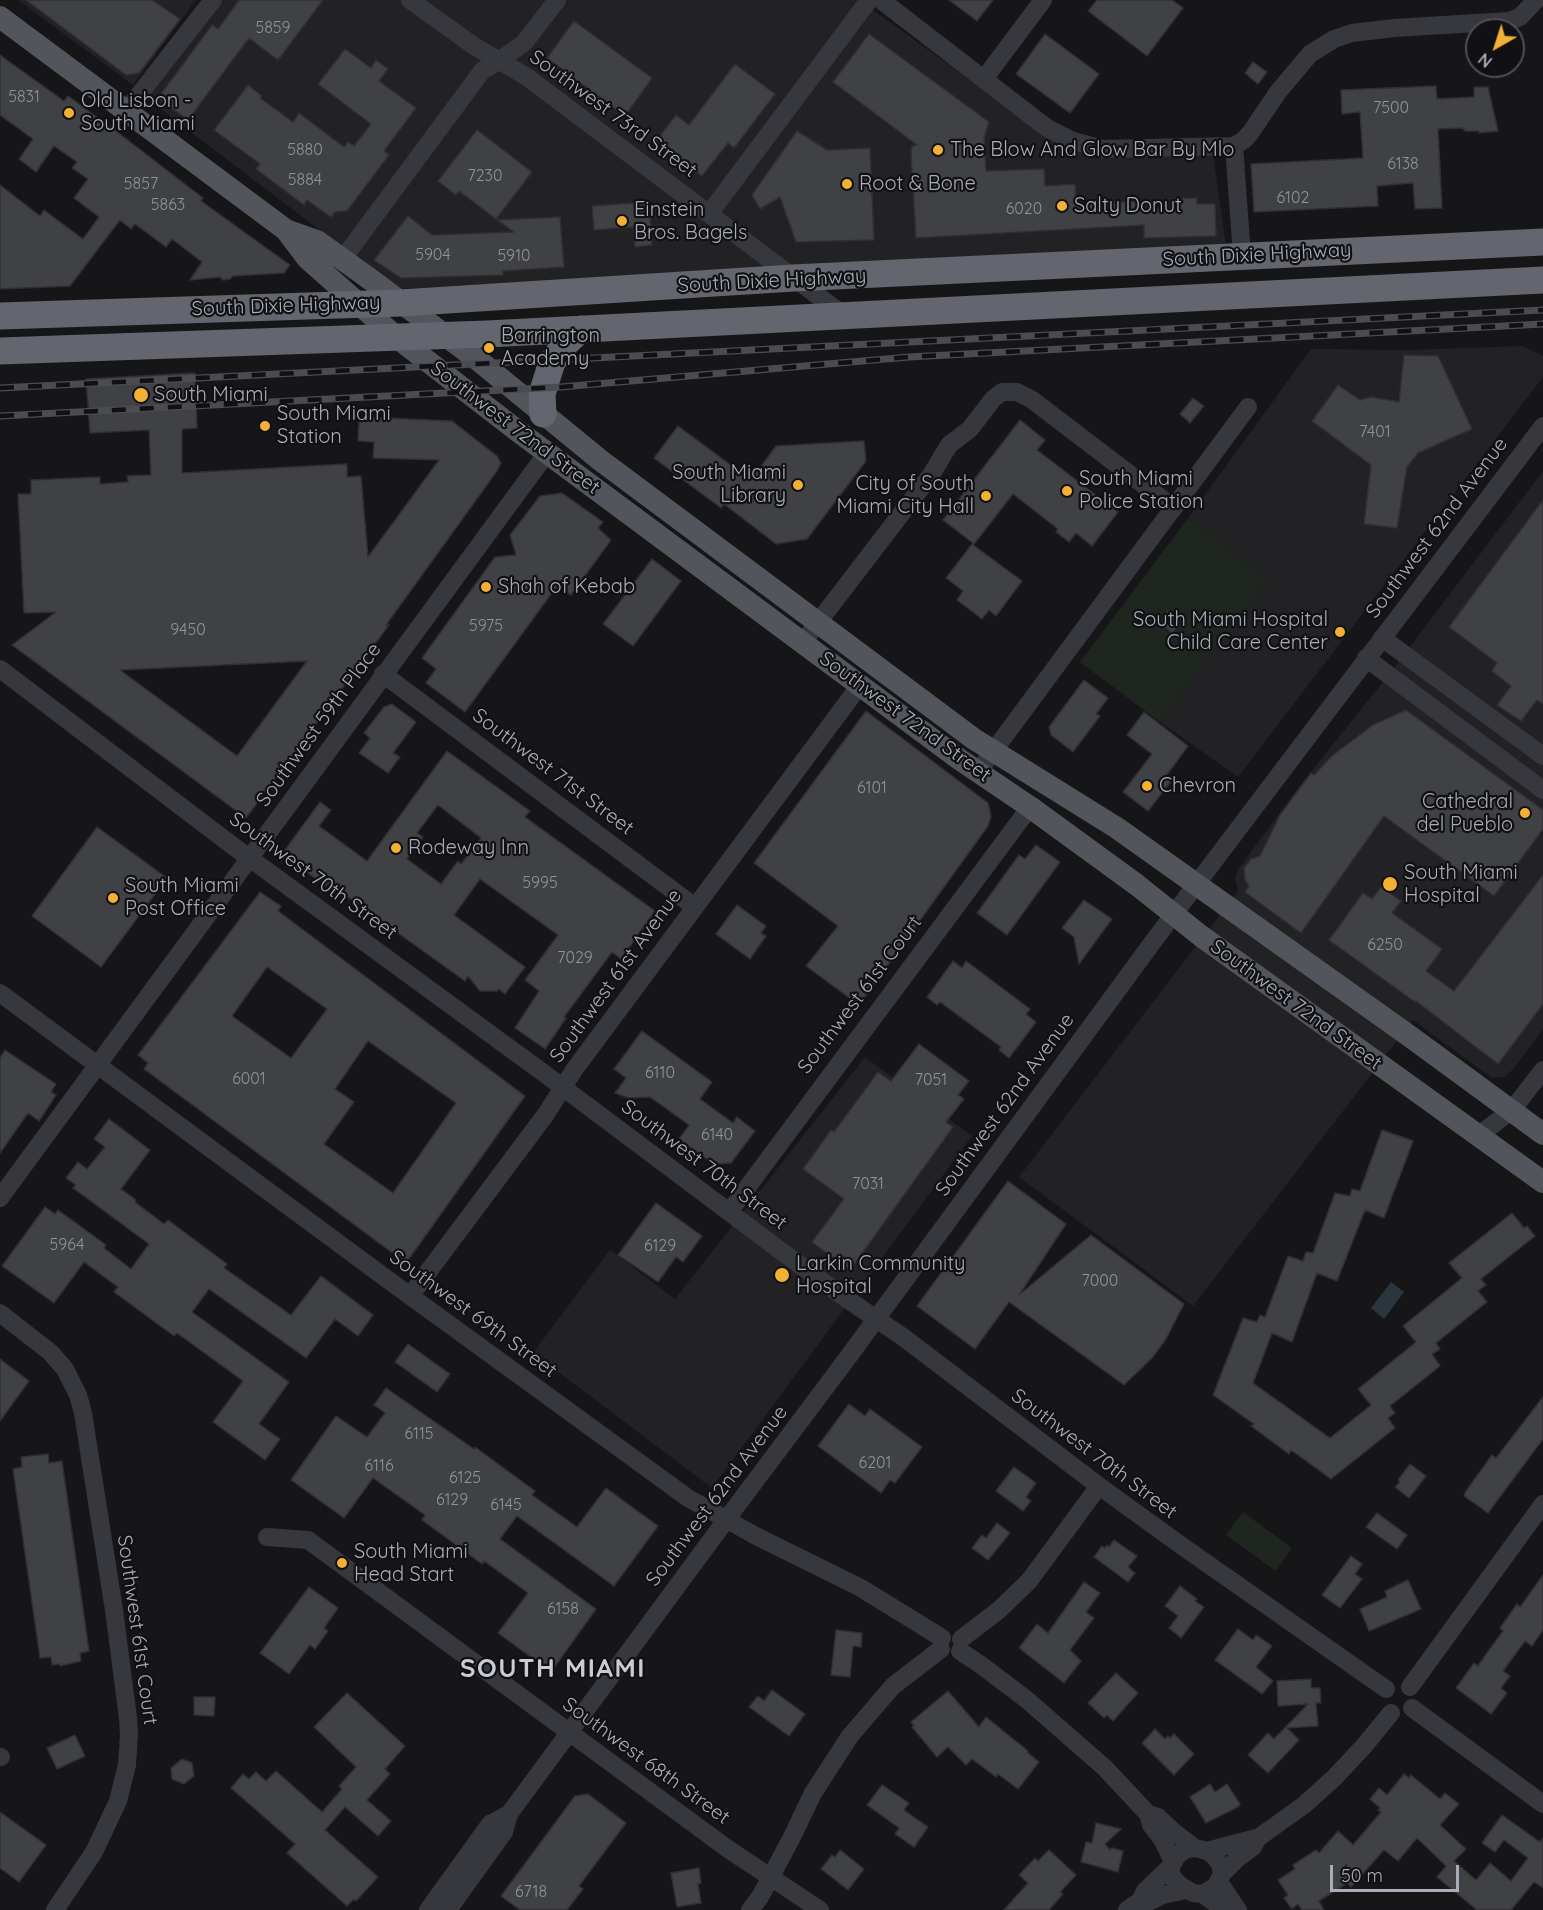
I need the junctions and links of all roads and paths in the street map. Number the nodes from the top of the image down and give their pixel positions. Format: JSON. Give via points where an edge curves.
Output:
{"nodes":[{"id":1,"x":213,"y":0,"type":"edge"},
{"id":2,"x":410,"y":0,"type":"edge"},
{"id":3,"x":557,"y":0,"type":"edge"},
{"id":4,"x":869,"y":0,"type":"edge"},
{"id":5,"x":881,"y":0,"type":"edge"},
{"id":6,"x":1043,"y":0,"type":"edge"},
{"id":7,"x":1536,"y":0,"type":"edge"},
{"id":8,"x":0,"y":17,"type":"edge"},
{"id":9,"x":500,"y":60,"type":"junction"},
{"id":10,"x":984,"y":79,"type":"junction"},
{"id":11,"x":127,"y":110,"type":"junction"},
{"id":12,"x":1234,"y":146,"type":"junction"},
{"id":13,"x":709,"y":214,"type":"junction"},
{"id":14,"x":286,"y":230,"type":"junction"},
{"id":15,"x":1543,"y":242,"type":"edge"},
{"id":16,"x":1242,"y":256,"type":"junction"},
{"id":17,"x":342,"y":260,"type":"junction"},
{"id":18,"x":793,"y":278,"type":"junction"},
{"id":19,"x":1531,"y":281,"type":"edge"},
{"id":20,"x":1286,"y":293,"type":"junction"},
{"id":21,"x":1543,"y":294,"type":"edge"},
{"id":22,"x":1187,"y":298,"type":"junction"},
{"id":23,"x":359,"y":303,"type":"junction"},
{"id":24,"x":400,"y":303,"type":"junction"},
{"id":25,"x":842,"y":314,"type":"junction"},
{"id":26,"x":0,"y":316,"type":"edge"},
{"id":27,"x":581,"y":329,"type":"junction"},
{"id":28,"x":443,"y":335,"type":"junction"},
{"id":29,"x":395,"y":336,"type":"junction"},
{"id":30,"x":0,"y":351,"type":"edge"},
{"id":31,"x":1248,"y":407,"type":"dead end"},
{"id":32,"x":543,"y":414,"type":"junction"},
{"id":33,"x":1543,"y":426,"type":"edge"},
{"id":34,"x":547,"y":453,"type":"junction"},
{"id":35,"x":600,"y":460,"type":"junction"},
{"id":36,"x":1174,"y":507,"type":"junction"},
{"id":37,"x":817,"y":622,"type":"junction"},
{"id":38,"x":1382,"y":638,"type":"junction"},
{"id":39,"x":803,"y":642,"type":"junction"},
{"id":40,"x":1366,"y":658,"type":"junction"},
{"id":41,"x":0,"y":669,"type":"edge"},
{"id":42,"x":383,"y":674,"type":"junction"},
{"id":43,"x":860,"y":685,"type":"junction"},
{"id":44,"x":995,"y":751,"type":"junction"},
{"id":45,"x":1543,"y":756,"type":"edge"},
{"id":46,"x":978,"y":772,"type":"junction"},
{"id":47,"x":1526,"y":777,"type":"junction"},
{"id":48,"x":1543,"y":790,"type":"edge"},
{"id":49,"x":1030,"y":807,"type":"junction"},
{"id":50,"x":250,"y":858,"type":"junction"},
{"id":51,"x":1196,"y":884,"type":"junction"},
{"id":52,"x":695,"y":906,"type":"junction"},
{"id":53,"x":1174,"y":915,"type":"junction"},
{"id":54,"x":0,"y":993,"type":"edge"},
{"id":55,"x":97,"y":1066,"type":"junction"},
{"id":56,"x":1543,"y":1070,"type":"edge"},
{"id":57,"x":562,"y":1087,"type":"junction"},
{"id":58,"x":1512,"y":1110,"type":"junction"},
{"id":59,"x":1543,"y":1134,"type":"edge"},
{"id":60,"x":1479,"y":1136,"type":"junction"},
{"id":61,"x":1543,"y":1182,"type":"edge"},
{"id":62,"x":0,"y":1198,"type":"edge"},
{"id":63,"x":729,"y":1212,"type":"junction"},
{"id":64,"x":410,"y":1296,"type":"junction"},
{"id":65,"x":0,"y":1312,"type":"edge"},
{"id":66,"x":876,"y":1318,"type":"junction"},
{"id":67,"x":1099,"y":1486,"type":"junction"},
{"id":68,"x":1543,"y":1504,"type":"edge"},
{"id":69,"x":726,"y":1520,"type":"junction"},
{"id":70,"x":267,"y":1537,"type":"dead end"},
{"id":71,"x":941,"y":1643,"type":"junction"},
{"id":72,"x":960,"y":1645,"type":"junction"},
{"id":73,"x":1410,"y":1687,"type":"junction"},
{"id":74,"x":1386,"y":1689,"type":"junction"},
{"id":75,"x":1412,"y":1708,"type":"junction"},
{"id":76,"x":1391,"y":1713,"type":"junction"},
{"id":77,"x":569,"y":1733,"type":"junction"},
{"id":78,"x":1543,"y":1804,"type":"edge"},
{"id":79,"x":509,"y":1814,"type":"junction"},
{"id":80,"x":1148,"y":1814,"type":"junction"},
{"id":81,"x":1258,"y":1838,"type":"junction"},
{"id":82,"x":1201,"y":1849,"type":"junction"},
{"id":83,"x":1172,"y":1864,"type":"junction"},
{"id":84,"x":771,"y":1876,"type":"junction"},
{"id":85,"x":1220,"y":1878,"type":"junction"},
{"id":86,"x":1195,"y":1892,"type":"junction"},
{"id":87,"x":1134,"y":1905,"type":"edge"},
{"id":88,"x":55,"y":1910,"type":"edge"},
{"id":89,"x":428,"y":1910,"type":"edge"},
{"id":90,"x":448,"y":1910,"type":"edge"},
{"id":91,"x":750,"y":1910,"type":"edge"},
{"id":92,"x":820,"y":1910,"type":"edge"},
{"id":93,"x":1224,"y":1910,"type":"edge"},
{"id":94,"x":1238,"y":1910,"type":"edge"}],
"edges":[{"from":1,"to":11,"type":"street"},
{"from":2,"to":9,"type":"street","name":"Southwest 73rd Street"},
{"from":3,"to":9,"type":"street","via":[[524,43]]},
{"from":4,"to":13,"type":"street"},
{"from":5,"to":10,"type":"street"},
{"from":6,"to":10,"type":"street"},
{"from":7,"to":12,"type":"street","via":[[1520,17],[1509,21],[1380,29],[1334,39],[1310,54],[1251,132]]},
{"from":8,"to":11,"type":"main road","name":"Southwest 72nd Street"},
{"from":9,"to":13,"type":"street","name":"Southwest 73rd Street"},
{"from":9,"to":17,"type":"street","via":[[482,71]]},
{"from":10,"to":12,"type":"street","via":[[1047,128],[1088,146]]},
{"from":11,"to":14,"type":"main road","name":"Southwest 72nd Street"},
{"from":12,"to":16,"type":"street"},
{"from":13,"to":18,"type":"street","name":"Southwest 73rd Street"},
{"from":14,"to":17,"type":"main road","name":"Southwest 72nd Street","via":[[317,241]]},
{"from":14,"to":23,"type":"main road","name":"Southwest 72nd Street","via":[[308,259]]},
{"from":15,"to":16,"type":"highway","name":"South Dixie Highway"},
{"from":16,"to":18,"type":"highway","name":"South Dixie Highway"},
{"from":16,"to":20,"type":"highway","via":[[1258,277]]},
{"from":16,"to":22,"type":"highway","via":[[1215,283]]},
{"from":17,"to":24,"type":"main road","name":"Southwest 72nd Street"},
{"from":18,"to":24,"type":"highway","name":"South Dixie Highway"},
{"from":18,"to":25,"type":"street","name":"Southwest 73rd Street"},
{"from":19,"to":20,"type":"highway","name":"South Dixie Highway"},
{"from":19,"to":21,"type":"highway"},
{"from":20,"to":22,"type":"highway","name":"South Dixie Highway"},
{"from":22,"to":25,"type":"highway","name":"South Dixie Highway"},
{"from":23,"to":24,"type":"highway","name":"South Dixie Highway"},
{"from":23,"to":26,"type":"highway","name":"South Dixie Highway"},
{"from":23,"to":29,"type":"main road","name":"Southwest 72nd Street"},
{"from":24,"to":28,"type":"main road","name":"Southwest 72nd Street"},
{"from":25,"to":27,"type":"highway","name":"South Dixie Highway"},
{"from":27,"to":28,"type":"highway","name":"South Dixie Highway"},
{"from":27,"to":32,"type":"highway","via":[[552,362],[542,394]]},
{"from":28,"to":29,"type":"highway","name":"South Dixie Highway"},
{"from":28,"to":32,"type":"main road","name":"Southwest 72nd Street"},
{"from":29,"to":30,"type":"highway","name":"South Dixie Highway"},
{"from":29,"to":34,"type":"main road","name":"Southwest 72nd Street"},
{"from":31,"to":36,"type":"street"},
{"from":32,"to":35,"type":"main road","name":"Southwest 72nd Street"},
{"from":33,"to":38,"type":"street","name":"Southwest 62nd Avenue"},
{"from":34,"to":35,"type":"main road","via":[[557,446],[570,446]]},
{"from":34,"to":39,"type":"main road","name":"Southwest 72nd Street"},
{"from":34,"to":42,"type":"street","name":"Southwest 59th Place"},
{"from":35,"to":37,"type":"main road","name":"Southwest 72nd Street"},
{"from":36,"to":37,"type":"street","via":[[1031,399],[1017,392],[998,394],[970,429],[949,445],[931,475]]},
{"from":36,"to":44,"type":"street"},
{"from":37,"to":39,"type":"street"},
{"from":37,"to":44,"type":"main road","name":"Southwest 72nd Street"},
{"from":38,"to":40,"type":"street","name":"Southwest 62nd Avenue"},
{"from":38,"to":45,"type":"street"},
{"from":39,"to":43,"type":"main road","name":"Southwest 72nd Street"},
{"from":40,"to":47,"type":"street"},
{"from":40,"to":51,"type":"street","name":"Southwest 62nd Avenue"},
{"from":41,"to":50,"type":"street","name":"Southwest 70th Street"},
{"from":42,"to":50,"type":"street","name":"Southwest 59th Place"},
{"from":42,"to":52,"type":"street","name":"Southwest 71st Street"},
{"from":43,"to":46,"type":"main road","name":"Southwest 72nd Street"},
{"from":43,"to":52,"type":"street","name":"Southwest 61st Avenue"},
{"from":44,"to":46,"type":"street"},
{"from":44,"to":51,"type":"main road","name":"Southwest 72nd Street","via":[[1101,817]]},
{"from":45,"to":47,"type":"street"},
{"from":46,"to":49,"type":"main road","name":"Southwest 72nd Street"},
{"from":47,"to":48,"type":"street"},
{"from":49,"to":53,"type":"main road","name":"Southwest 72nd Street"},
{"from":49,"to":63,"type":"street","name":"Southwest 61st Court"},
{"from":50,"to":55,"type":"street","name":"Southwest 59th Place"},
{"from":50,"to":57,"type":"street","name":"Southwest 70th Street"},
{"from":51,"to":53,"type":"street","name":"Southwest 62nd Avenue"},
{"from":51,"to":58,"type":"main road","name":"Southwest 72nd Street"},
{"from":52,"to":57,"type":"street","name":"Southwest 61st Avenue"},
{"from":53,"to":60,"type":"main road","name":"Southwest 72nd Street"},
{"from":53,"to":66,"type":"street","name":"Southwest 62nd Avenue"},
{"from":54,"to":55,"type":"street","name":"Southwest 69th Street"},
{"from":55,"to":62,"type":"street","name":"Southwest 59th Place"},
{"from":55,"to":64,"type":"street","name":"Southwest 69th Street"},
{"from":56,"to":58,"type":"street"},
{"from":57,"to":63,"type":"street","name":"Southwest 70th Street"},
{"from":57,"to":64,"type":"street","name":"Southwest 61st Avenue"},
{"from":58,"to":59,"type":"main road","name":"Southwest 72nd Street"},
{"from":58,"to":60,"type":"street"},
{"from":60,"to":61,"type":"main road","name":"Southwest 72nd Street"},
{"from":63,"to":66,"type":"street","name":"Southwest 70th Street"},
{"from":64,"to":69,"type":"street","name":"Southwest 69th Street","via":[[688,1498]]},
{"from":65,"to":88,"type":"street","name":"Southwest 61st Court","via":[[50,1352],[70,1377],[78,1395],[114,1610],[129,1735],[124,1778],[110,1821],[87,1865]]},
{"from":66,"to":67,"type":"street","name":"Southwest 70th Street"},
{"from":66,"to":69,"type":"street","name":"Southwest 62nd Avenue"},
{"from":67,"to":72,"type":"street","via":[[1029,1581]]},
{"from":67,"to":74,"type":"street","name":"Southwest 70th Street"},
{"from":68,"to":73,"type":"street"},
{"from":69,"to":71,"type":"street","name":"Southwest 69th Street","via":[[861,1588]]},
{"from":69,"to":77,"type":"street","name":"Southwest 62nd Avenue"},
{"from":70,"to":77,"type":"street","name":"Southwest 68th Street","via":[[308,1540]]},
{"from":71,"to":72,"type":"street","name":"Southwest 69th Street","via":[[952,1633]]},
{"from":71,"to":84,"type":"street","via":[[893,1686],[850,1736],[813,1793]]},
{"from":72,"to":80,"type":"street","via":[[1105,1768]]},
{"from":73,"to":74,"type":"street","via":[[1399,1682]]},
{"from":73,"to":75,"type":"street","via":[[1415,1699]]},
{"from":74,"to":76,"type":"street","via":[[1384,1704]]},
{"from":75,"to":76,"type":"street","via":[[1404,1714]]},
{"from":75,"to":78,"type":"street"},
{"from":76,"to":81,"type":"street","via":[[1334,1778]]},
{"from":77,"to":79,"type":"street","name":"Southwest 62nd Avenue"},
{"from":77,"to":84,"type":"street","name":"Southwest 68th Street"},
{"from":79,"to":89,"type":"street","name":"Southwest 62nd Avenue","via":[[490,1824]]},
{"from":79,"to":90,"type":"street","name":"Southwest 62nd Avenue","via":[[504,1832]]},
{"from":80,"to":82,"type":"street","via":[[1158,1817]]},
{"from":80,"to":83,"type":"street"},
{"from":81,"to":82,"type":"street"},
{"from":81,"to":85,"type":"street"},
{"from":82,"to":83,"type":"street","via":[[1181,1852]]},
{"from":82,"to":85,"type":"street","via":[[1220,1864]]},
{"from":83,"to":86,"type":"street","via":[[1173,1878]]},
{"from":83,"to":87,"type":"street"},
{"from":84,"to":91,"type":"street"},
{"from":84,"to":92,"type":"street","name":"Southwest 68th Street"},
{"from":85,"to":86,"type":"street","via":[[1212,1890]]},
{"from":85,"to":94,"type":"street"},
{"from":86,"to":87,"type":"street","via":[[1163,1895]]},
{"from":86,"to":93,"type":"street"}]}
